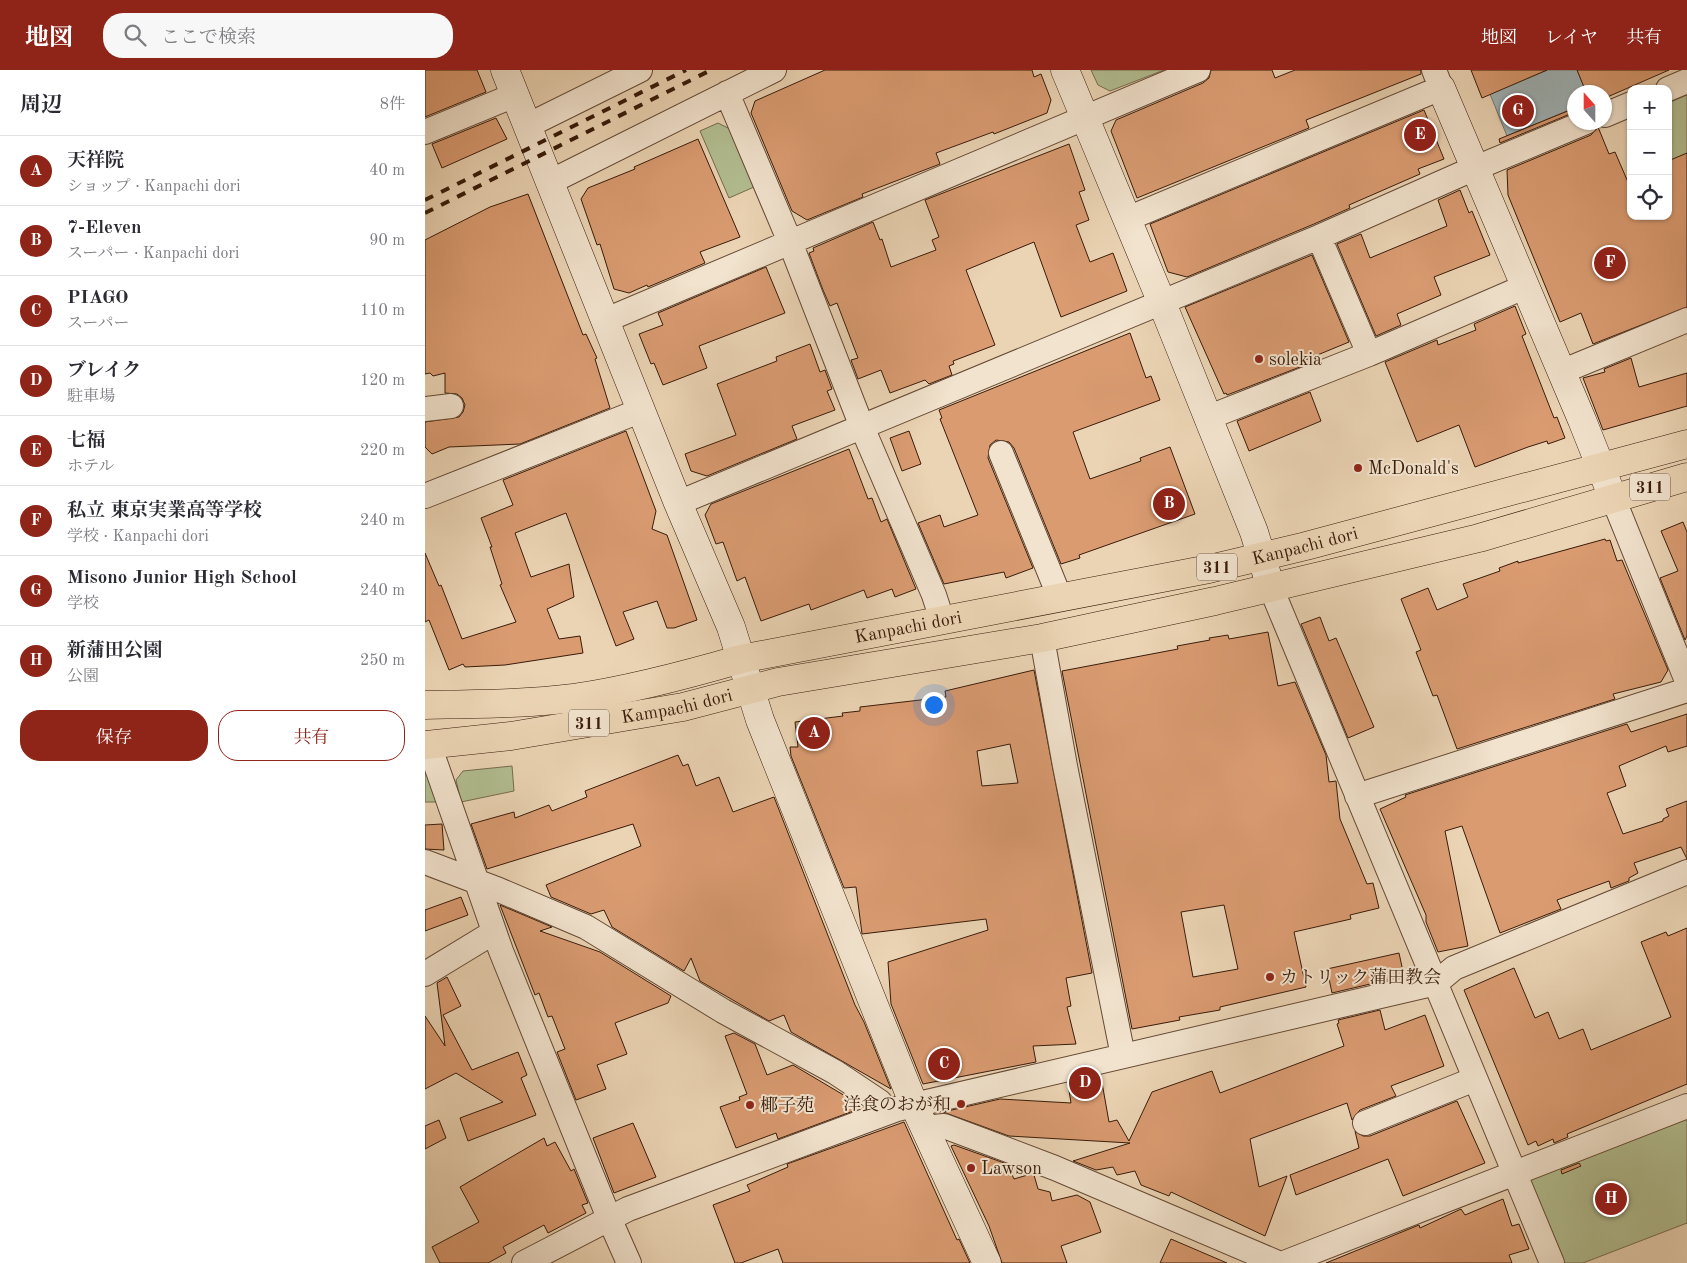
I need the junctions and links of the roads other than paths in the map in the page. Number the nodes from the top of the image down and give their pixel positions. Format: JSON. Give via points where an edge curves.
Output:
{"nodes":[{"id":1,"x":640,"y":70,"type":"edge"},
{"id":2,"x":774,"y":70,"type":"edge"},
{"id":3,"x":1065,"y":70,"type":"edge"},
{"id":4,"x":1198,"y":70,"type":"edge"},
{"id":5,"x":1438,"y":79,"type":"edge"},
{"id":6,"x":1687,"y":81,"type":"edge"},
{"id":7,"x":510,"y":82,"type":"edge"},
{"id":8,"x":1672,"y":87,"type":"edge"},
{"id":9,"x":727,"y":93,"type":"junction"},
{"id":10,"x":1627,"y":106,"type":"edge"},
{"id":11,"x":1612,"y":112,"type":"edge"},
{"id":12,"x":1084,"y":118,"type":"junction"},
{"id":13,"x":527,"y":126,"type":"junction"},
{"id":14,"x":1567,"y":130,"type":"edge"},
{"id":15,"x":425,"y":132,"type":"edge"},
{"id":16,"x":1476,"y":168,"type":"junction"},
{"id":17,"x":550,"y":182,"type":"junction"},
{"id":18,"x":1127,"y":220,"type":"junction"},
{"id":19,"x":1319,"y":237,"type":"junction"},
{"id":20,"x":790,"y":242,"type":"junction"},
{"id":21,"x":1524,"y":287,"type":"junction"},
{"id":22,"x":1162,"y":302,"type":"junction"},
{"id":23,"x":606,"y":320,"type":"junction"},
{"id":24,"x":1687,"y":320,"type":"edge"},
{"id":25,"x":1369,"y":354,"type":"junction"},
{"id":26,"x":1561,"y":372,"type":"junction"},
{"id":27,"x":451,"y":406,"type":"dead end"},
{"id":28,"x":425,"y":409,"type":"edge"},
{"id":29,"x":642,"y":410,"type":"junction"},
{"id":30,"x":1207,"y":418,"type":"junction"},
{"id":31,"x":862,"y":427,"type":"junction"},
{"id":32,"x":1687,"y":444,"type":"edge"},
{"id":33,"x":1001,"y":453,"type":"dead end"},
{"id":34,"x":1600,"y":467,"type":"junction"},
{"id":35,"x":1687,"y":476,"type":"edge"},
{"id":36,"x":425,"y":496,"type":"edge"},
{"id":37,"x":1613,"y":498,"type":"junction"},
{"id":38,"x":678,"y":503,"type":"junction"},
{"id":39,"x":1262,"y":557,"type":"junction"},
{"id":40,"x":1271,"y":588,"type":"junction"},
{"id":41,"x":1060,"y":598,"type":"junction"},
{"id":42,"x":942,"y":620,"type":"junction"},
{"id":43,"x":1042,"y":638,"type":"junction"},
{"id":44,"x":741,"y":659,"type":"junction"},
{"id":45,"x":1687,"y":681,"type":"edge"},
{"id":46,"x":750,"y":688,"type":"junction"},
{"id":47,"x":1687,"y":690,"type":"edge"},
{"id":48,"x":425,"y":705,"type":"edge"},
{"id":49,"x":427,"y":745,"type":"edge"},
{"id":50,"x":1357,"y":796,"type":"junction"},
{"id":51,"x":425,"y":862,"type":"edge"},
{"id":52,"x":1687,"y":872,"type":"edge"},
{"id":53,"x":476,"y":882,"type":"junction"},
{"id":54,"x":494,"y":932,"type":"junction"},
{"id":55,"x":425,"y":974,"type":"edge"},
{"id":56,"x":1436,"y":983,"type":"junction"},
{"id":57,"x":1123,"y":1056,"type":"junction"},
{"id":58,"x":1475,"y":1078,"type":"junction"},
{"id":59,"x":1687,"y":1106,"type":"edge"},
{"id":60,"x":886,"y":1113,"type":"junction"},
{"id":61,"x":919,"y":1116,"type":"junction"},
{"id":62,"x":1365,"y":1123,"type":"dead end"},
{"id":63,"x":1515,"y":1174,"type":"junction"},
{"id":64,"x":609,"y":1218,"type":"junction"},
{"id":65,"x":524,"y":1263,"type":"edge"},
{"id":66,"x":629,"y":1263,"type":"edge"},
{"id":67,"x":987,"y":1263,"type":"edge"},
{"id":68,"x":1278,"y":1263,"type":"edge"},
{"id":69,"x":1285,"y":1263,"type":"edge"},
{"id":70,"x":1552,"y":1263,"type":"edge"}],
"edges":[{"from":1,"to":13,"type":"street"},
{"from":2,"to":9,"type":"street"},
{"from":3,"to":12,"type":"street"},
{"from":4,"to":12,"type":"street"},
{"from":5,"to":16,"type":"street"},
{"from":5,"to":18,"type":"street"},
{"from":6,"to":8,"type":"street"},
{"from":7,"to":13,"type":"street"},
{"from":7,"to":15,"type":"street"},
{"from":9,"to":17,"type":"street"},
{"from":9,"to":20,"type":"street"},
{"from":10,"to":11,"type":"street"},
{"from":12,"to":18,"type":"street"},
{"from":12,"to":20,"type":"street"},
{"from":13,"to":17,"type":"street"},
{"from":14,"to":16,"type":"street"},
{"from":16,"to":19,"type":"street"},
{"from":16,"to":21,"type":"street"},
{"from":17,"to":23,"type":"street"},
{"from":18,"to":22,"type":"street"},
{"from":19,"to":22,"type":"street"},
{"from":19,"to":25,"type":"street"},
{"from":20,"to":23,"type":"street"},
{"from":20,"to":31,"type":"street"},
{"from":21,"to":25,"type":"street"},
{"from":21,"to":26,"type":"street"},
{"from":22,"to":30,"type":"street"},
{"from":22,"to":31,"type":"street"},
{"from":23,"to":29,"type":"street"},
{"from":24,"to":26,"type":"street"},
{"from":25,"to":30,"type":"street"},
{"from":26,"to":34,"type":"street"},
{"from":27,"to":28,"type":"street"},
{"from":29,"to":36,"type":"street"},
{"from":29,"to":38,"type":"street"},
{"from":30,"to":39,"type":"street"},
{"from":31,"to":38,"type":"street"},
{"from":31,"to":42,"type":"street"},
{"from":32,"to":34,"type":"main road","name":"Kanpachi dori","number":"311"},
{"from":33,"to":41,"type":"street"},
{"from":34,"to":37,"type":"street"},
{"from":34,"to":39,"type":"main road","name":"Kanpachi dori","number":"311"},
{"from":35,"to":37,"type":"main road","name":"Kanpachi dori","number":"311"},
{"from":37,"to":40,"type":"main road","name":"Kanpachi dori","number":"311","via":[[1479,538]]},
{"from":37,"to":45,"type":"street"},
{"from":38,"to":44,"type":"street","via":[[731,627]]},
{"from":39,"to":40,"type":"street"},
{"from":39,"to":41,"type":"main road","name":"Kanpachi dori","number":"311"},
{"from":40,"to":43,"type":"main road","name":"Kanpachi dori","number":"311"},
{"from":40,"to":50,"type":"street"},
{"from":41,"to":42,"type":"main road","name":"Kanpachi dori","number":"311"},
{"from":42,"to":44,"type":"main road","name":"Kanpachi dori","number":"311"},
{"from":43,"to":46,"type":"main road","name":"Kanpachi dori","number":"311"},
{"from":43,"to":57,"type":"street"},
{"from":44,"to":46,"type":"street"},
{"from":44,"to":48,"type":"main road","name":"Kampachi dori","number":"311","via":[[673,679],[573,698]]},
{"from":46,"to":49,"type":"main road","name":"Kampachi dori","number":"311","via":[[673,709],[511,736]]},
{"from":46,"to":61,"type":"street"},
{"from":47,"to":50,"type":"street"},
{"from":49,"to":53,"type":"street","via":[[443,780]]},
{"from":50,"to":56,"type":"street"},
{"from":51,"to":53,"type":"street"},
{"from":52,"to":56,"type":"street","via":[[1454,968]]},
{"from":53,"to":54,"type":"street"},
{"from":53,"to":60,"type":"street","via":[[586,927],[723,1011],[835,1072],[880,1102]]},
{"from":54,"to":55,"type":"street"},
{"from":54,"to":64,"type":"street"},
{"from":56,"to":57,"type":"street"},
{"from":56,"to":58,"type":"street"},
{"from":57,"to":61,"type":"street"},
{"from":58,"to":62,"type":"street"},
{"from":58,"to":63,"type":"street"},
{"from":59,"to":63,"type":"street"},
{"from":60,"to":61,"type":"street"},
{"from":60,"to":64,"type":"street"},
{"from":61,"to":67,"type":"street"},
{"from":61,"to":68,"type":"street"},
{"from":63,"to":69,"type":"street"},
{"from":63,"to":70,"type":"street"},
{"from":64,"to":65,"type":"street"},
{"from":64,"to":66,"type":"street"}]}
